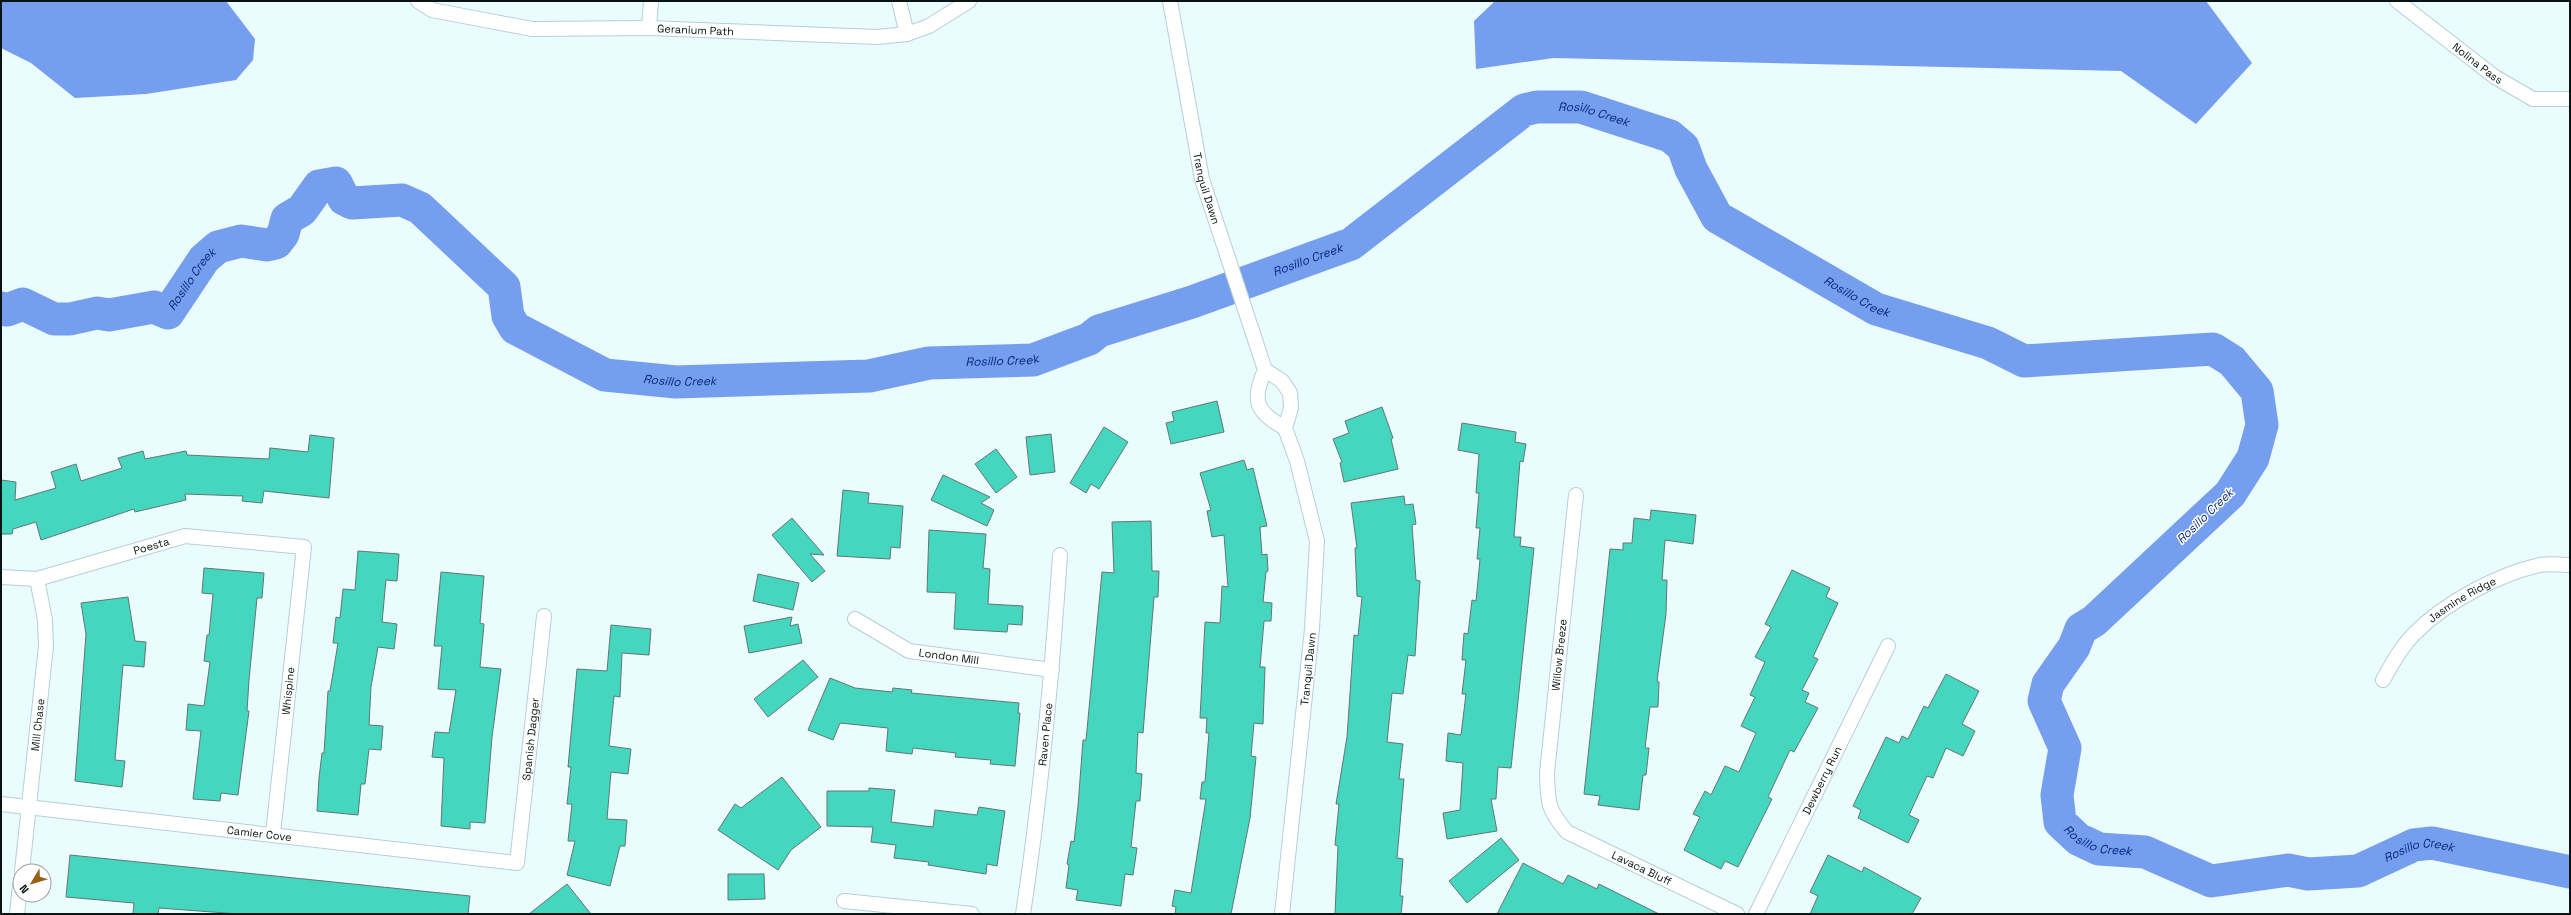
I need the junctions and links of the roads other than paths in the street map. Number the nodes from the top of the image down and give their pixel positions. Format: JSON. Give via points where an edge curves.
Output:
{"nodes":[{"id":1,"x":418,"y":1,"type":"edge"},
{"id":2,"x":650,"y":1,"type":"edge"},
{"id":3,"x":899,"y":1,"type":"edge"},
{"id":4,"x":969,"y":1,"type":"edge"},
{"id":5,"x":1170,"y":1,"type":"edge"},
{"id":6,"x":2397,"y":1,"type":"edge"},
{"id":7,"x":648,"y":28,"type":"junction"},
{"id":8,"x":907,"y":34,"type":"junction"},
{"id":9,"x":2570,"y":99,"type":"edge"},
{"id":10,"x":1264,"y":370,"type":"junction"},
{"id":11,"x":1285,"y":428,"type":"junction"},
{"id":12,"x":1576,"y":495,"type":"dead end"},
{"id":13,"x":304,"y":547,"type":"joint"},
{"id":14,"x":1060,"y":555,"type":"dead end"},
{"id":15,"x":2570,"y":565,"type":"edge"},
{"id":16,"x":1,"y":577,"type":"edge"},
{"id":17,"x":37,"y":579,"type":"junction"},
{"id":18,"x":544,"y":616,"type":"dead end"},
{"id":19,"x":855,"y":619,"type":"dead end"},
{"id":20,"x":1888,"y":646,"type":"dead end"},
{"id":21,"x":1052,"y":670,"type":"junction"},
{"id":22,"x":2383,"y":680,"type":"dead end"},
{"id":23,"x":1,"y":804,"type":"edge"},
{"id":24,"x":29,"y":807,"type":"junction"},
{"id":25,"x":1552,"y":815,"type":"joint"},
{"id":26,"x":273,"y":834,"type":"junction"},
{"id":27,"x":23,"y":863,"type":"edge"},
{"id":28,"x":517,"y":863,"type":"joint"},
{"id":29,"x":844,"y":901,"type":"dead end"},
{"id":30,"x":18,"y":903,"type":"edge"},
{"id":31,"x":17,"y":914,"type":"edge"},
{"id":32,"x":972,"y":914,"type":"edge"},
{"id":33,"x":1023,"y":914,"type":"edge"},
{"id":34,"x":1282,"y":914,"type":"edge"},
{"id":35,"x":1737,"y":914,"type":"edge"},
{"id":36,"x":1756,"y":914,"type":"edge"}],
"edges":[{"from":1,"to":7,"type":"street","name":"Geranium Path","via":[[432,10],[532,29]]},
{"from":2,"to":7,"type":"street"},
{"from":3,"to":8,"type":"street"},
{"from":4,"to":8,"type":"street","name":"Geranium Path","via":[[929,26]]},
{"from":5,"to":10,"type":"street","name":"Tranquil Dawn","via":[[1207,198]]},
{"from":6,"to":9,"type":"street","name":"Nolina Pass","via":[[2495,77],[2533,99]]},
{"from":7,"to":8,"type":"street","name":"Geranium Path","via":[[878,37]]},
{"from":10,"to":11,"type":"street","via":[[1282,381],[1290,393],[1292,408]]},
{"from":10,"to":11,"type":"street","via":[[1257,390],[1258,405],[1266,417]]},
{"from":11,"to":34,"type":"street","name":"Tranquil Dawn","via":[[1297,461],[1317,541],[1312,629]]},
{"from":12,"to":25,"type":"street","name":"Willow Breeze","via":[[1547,773],[1548,802]]},
{"from":13,"to":17,"type":"street","name":"Poesta","via":[[185,536]]},
{"from":13,"to":26,"type":"street","name":"Whispine"},
{"from":14,"to":21,"type":"street","name":"Raven Place"},
{"from":15,"to":22,"type":"street","name":"Jasmine Ridge","via":[[2540,565],[2509,575],[2452,603],[2415,633],[2396,656]]},
{"from":16,"to":17,"type":"street","name":"Poesta"},
{"from":17,"to":24,"type":"street","name":"Mill Chase","via":[[45,620],[46,646]]},
{"from":18,"to":28,"type":"street","name":"Spanish Dagger"},
{"from":19,"to":21,"type":"street","name":"London Mill","via":[[909,651]]},
{"from":20,"to":36,"type":"street","name":"Dewberry Run"},
{"from":21,"to":33,"type":"street","name":"Raven Place","via":[[1035,837]]},
{"from":23,"to":24,"type":"street","name":"Camier Cove"},
{"from":24,"to":26,"type":"street","name":"Camier Cove"},
{"from":24,"to":27,"type":"street","name":"Mill Chase"},
{"from":25,"to":35,"type":"street","name":"Lavaca Bluff","via":[[1567,832]]},
{"from":26,"to":28,"type":"street","name":"Camier Cove"},
{"from":29,"to":32,"type":"street"},
{"from":30,"to":31,"type":"street"}]}
